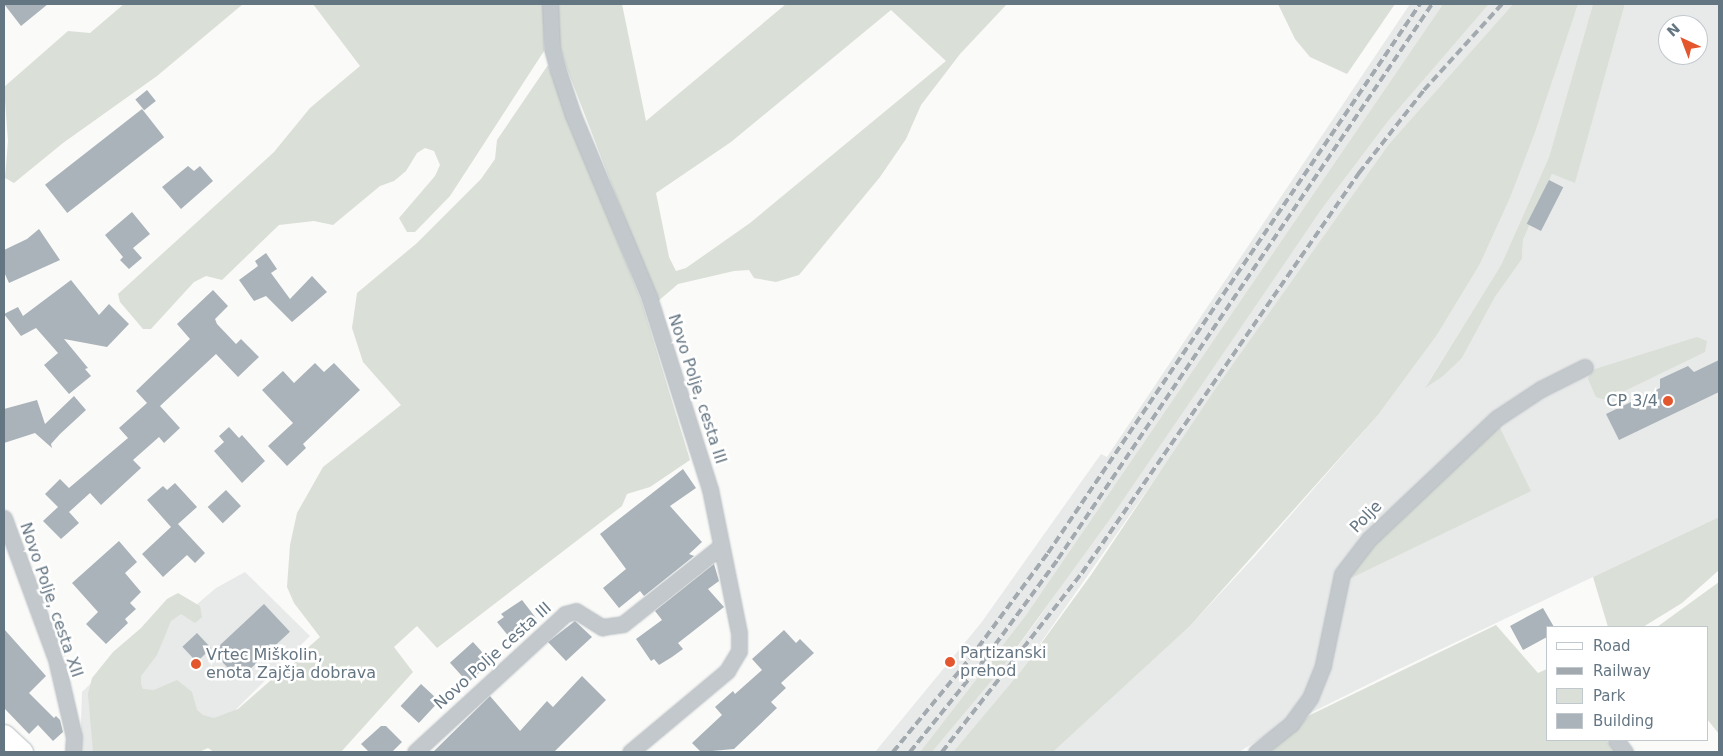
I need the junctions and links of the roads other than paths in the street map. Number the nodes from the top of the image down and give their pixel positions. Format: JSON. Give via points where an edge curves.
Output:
{"nodes":[{"id":1,"x":550,"y":4,"type":"edge"},
{"id":2,"x":1585,"y":366,"type":"dead end"},
{"id":3,"x":4,"y":518,"type":"edge"},
{"id":4,"x":721,"y":546,"type":"junction"},
{"id":5,"x":4,"y":734,"type":"edge"},
{"id":6,"x":1617,"y":741,"type":"edge"},
{"id":7,"x":22,"y":752,"type":"edge"},
{"id":8,"x":73,"y":752,"type":"edge"},
{"id":9,"x":415,"y":752,"type":"edge"},
{"id":10,"x":630,"y":752,"type":"edge"},
{"id":11,"x":1256,"y":752,"type":"edge"},
{"id":12,"x":1625,"y":752,"type":"edge"}],
"edges":[{"from":1,"to":4,"type":"street","name":"Novo Polje, cesta III","via":[[552,48],[558,70],[573,115],[649,297],[710,489]]},
{"from":2,"to":11,"type":"street","name":"Polje","via":[[1540,389],[1496,418],[1384,523],[1351,559],[1339,582],[1323,665],[1310,698],[1291,724]]},
{"from":3,"to":8,"type":"street","name":"Novo Polje, cesta XII","via":[[56,658],[74,737]]},
{"from":4,"to":9,"type":"street","name":"Novo Polje cesta III","via":[[623,624],[602,627],[576,611],[565,614]]},
{"from":4,"to":10,"type":"street","name":"Novo Polje, cesta III","via":[[739,633],[739,651],[735,661],[715,684]]},
{"from":5,"to":7,"type":"main road"},
{"from":6,"to":12,"type":"street"}]}
